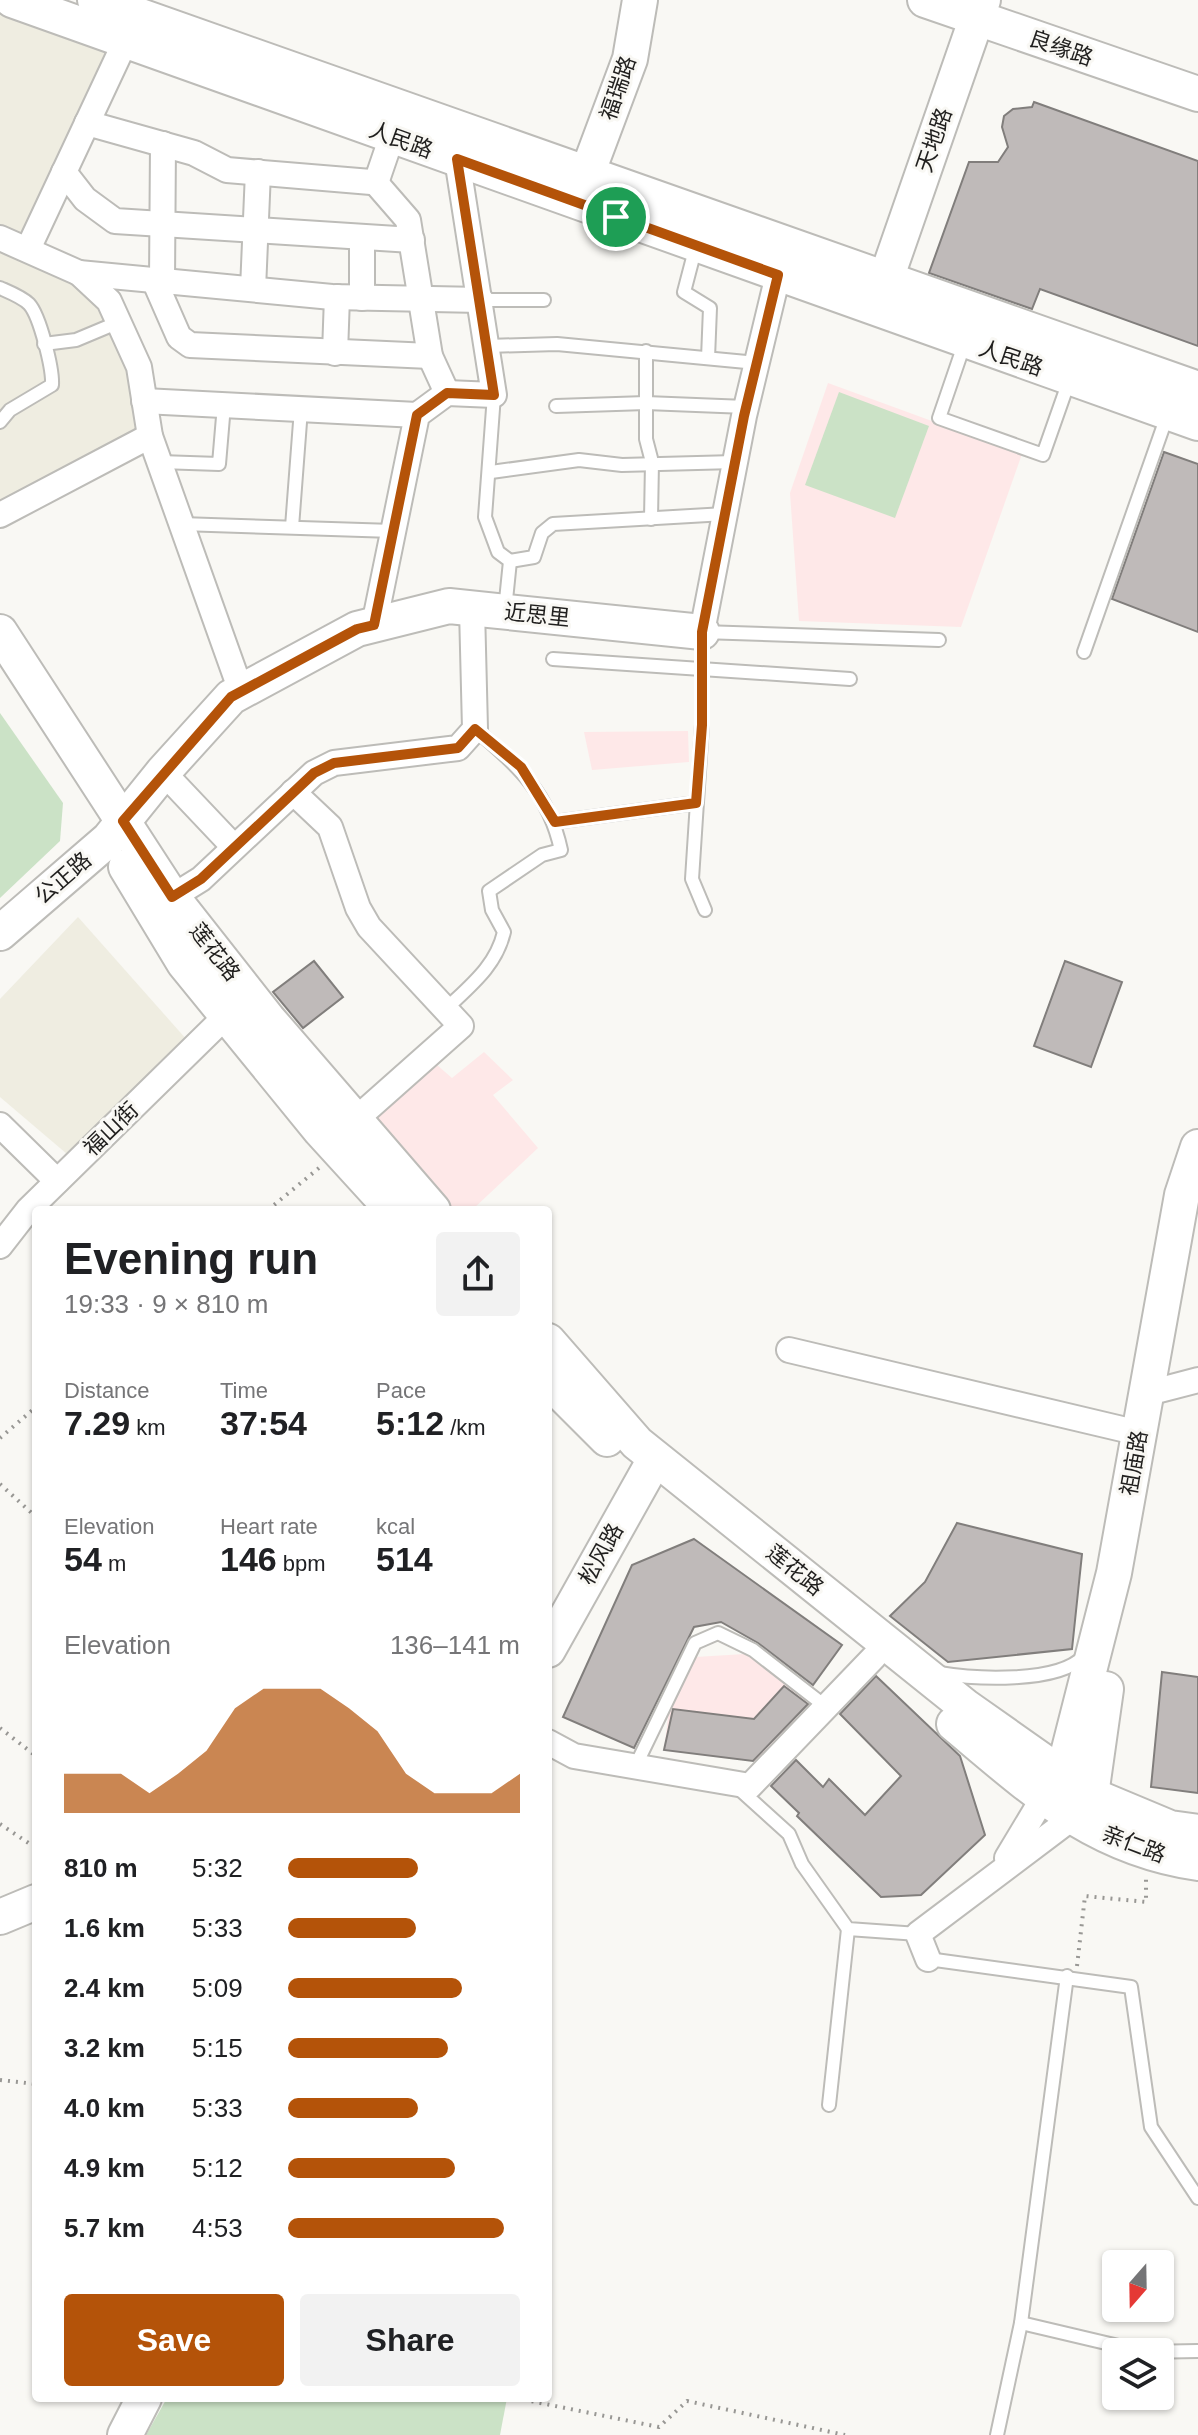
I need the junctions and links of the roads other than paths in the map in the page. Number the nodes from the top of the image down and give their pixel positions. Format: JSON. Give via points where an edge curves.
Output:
{"nodes":[{"id":1,"x":12,"y":0,"type":"edge"},
{"id":2,"x":95,"y":0,"type":"edge"},
{"id":3,"x":640,"y":0,"type":"edge"},
{"id":4,"x":925,"y":0,"type":"edge"},
{"id":5,"x":979,"y":10,"type":"edge"},
{"id":6,"x":126,"y":40,"type":"junction"},
{"id":7,"x":1198,"y":94,"type":"edge"},
{"id":8,"x":87,"y":123,"type":"junction"},
{"id":9,"x":392,"y":136,"type":"junction"},
{"id":10,"x":163,"y":144,"type":"junction"},
{"id":11,"x":457,"y":159,"type":"junction"},
{"id":12,"x":64,"y":172,"type":"junction"},
{"id":13,"x":258,"y":172,"type":"junction"},
{"id":14,"x":587,"y":174,"type":"junction"},
{"id":15,"x":375,"y":182,"type":"junction"},
{"id":16,"x":163,"y":224,"type":"junction"},
{"id":17,"x":255,"y":230,"type":"junction"},
{"id":18,"x":362,"y":237,"type":"junction"},
{"id":19,"x":0,"y":238,"type":"edge"},
{"id":20,"x":412,"y":240,"type":"junction"},
{"id":21,"x":696,"y":246,"type":"junction"},
{"id":22,"x":28,"y":249,"type":"junction"},
{"id":23,"x":79,"y":273,"type":"junction"},
{"id":24,"x":778,"y":275,"type":"junction"},
{"id":25,"x":886,"y":279,"type":"junction"},
{"id":26,"x":158,"y":280,"type":"junction"},
{"id":27,"x":0,"y":288,"type":"edge"},
{"id":28,"x":253,"y":289,"type":"junction"},
{"id":29,"x":337,"y":297,"type":"junction"},
{"id":30,"x":362,"y":298,"type":"junction"},
{"id":31,"x":423,"y":299,"type":"junction"},
{"id":32,"x":481,"y":300,"type":"junction"},
{"id":33,"x":544,"y":300,"type":"dead end"},
{"id":34,"x":119,"y":322,"type":"junction"},
{"id":35,"x":965,"y":342,"type":"junction"},
{"id":36,"x":44,"y":344,"type":"junction"},
{"id":37,"x":488,"y":346,"type":"junction"},
{"id":38,"x":646,"y":351,"type":"junction"},
{"id":39,"x":335,"y":353,"type":"junction"},
{"id":40,"x":430,"y":356,"type":"junction"},
{"id":41,"x":708,"y":358,"type":"junction"},
{"id":42,"x":757,"y":363,"type":"junction"},
{"id":43,"x":1070,"y":379,"type":"junction"},
{"id":44,"x":1198,"y":389,"type":"edge"},
{"id":45,"x":447,"y":393,"type":"junction"},
{"id":46,"x":494,"y":395,"type":"junction"},
{"id":47,"x":144,"y":401,"type":"junction"},
{"id":48,"x":646,"y":403,"type":"junction"},
{"id":49,"x":224,"y":405,"type":"junction"},
{"id":50,"x":556,"y":406,"type":"dead end"},
{"id":51,"x":746,"y":407,"type":"junction"},
{"id":52,"x":301,"y":409,"type":"junction"},
{"id":53,"x":417,"y":415,"type":"junction"},
{"id":54,"x":1183,"y":418,"type":"edge"},
{"id":55,"x":0,"y":422,"type":"edge"},
{"id":56,"x":150,"y":436,"type":"junction"},
{"id":57,"x":160,"y":462,"type":"junction"},
{"id":58,"x":652,"y":462,"type":"junction"},
{"id":59,"x":735,"y":462,"type":"junction"},
{"id":60,"x":491,"y":472,"type":"junction"},
{"id":61,"x":725,"y":514,"type":"junction"},
{"id":62,"x":0,"y":515,"type":"edge"},
{"id":63,"x":651,"y":519,"type":"junction"},
{"id":64,"x":181,"y":524,"type":"junction"},
{"id":65,"x":292,"y":527,"type":"junction"},
{"id":66,"x":393,"y":531,"type":"junction"},
{"id":67,"x":510,"y":561,"type":"junction"},
{"id":68,"x":488,"y":610,"type":"junction"},
{"id":69,"x":374,"y":625,"type":"junction"},
{"id":70,"x":0,"y":632,"type":"edge"},
{"id":71,"x":702,"y":632,"type":"junction"},
{"id":72,"x":939,"y":640,"type":"dead end"},
{"id":73,"x":1084,"y":652,"type":"dead end"},
{"id":74,"x":553,"y":659,"type":"dead end"},
{"id":75,"x":702,"y":669,"type":"junction"},
{"id":76,"x":0,"y":672,"type":"edge"},
{"id":77,"x":850,"y":679,"type":"dead end"},
{"id":78,"x":241,"y":691,"type":"junction"},
{"id":79,"x":475,"y":729,"type":"junction"},
{"id":80,"x":163,"y":772,"type":"junction"},
{"id":81,"x":293,"y":792,"type":"junction"},
{"id":82,"x":696,"y":803,"type":"junction"},
{"id":83,"x":555,"y":822,"type":"junction"},
{"id":84,"x":116,"y":830,"type":"junction"},
{"id":85,"x":234,"y":847,"type":"junction"},
{"id":86,"x":172,"y":897,"type":"junction"},
{"id":87,"x":705,"y":910,"type":"dead end"},
{"id":88,"x":0,"y":933,"type":"edge"},
{"id":89,"x":226,"y":1016,"type":"junction"},
{"id":90,"x":453,"y":1017,"type":"junction"},
{"id":91,"x":355,"y":1120,"type":"junction"},
{"id":92,"x":0,"y":1125,"type":"edge"},
{"id":93,"x":1198,"y":1147,"type":"edge"},
{"id":94,"x":57,"y":1181,"type":"junction"},
{"id":95,"x":1198,"y":1188,"type":"edge"},
{"id":96,"x":35,"y":1206,"type":"edge"},
{"id":97,"x":389,"y":1206,"type":"edge"},
{"id":98,"x":430,"y":1206,"type":"edge"},
{"id":99,"x":32,"y":1210,"type":"edge"},
{"id":100,"x":0,"y":1246,"type":"edge"},
{"id":101,"x":552,"y":1346,"type":"edge"},
{"id":102,"x":789,"y":1350,"type":"dead end"},
{"id":103,"x":1198,"y":1380,"type":"edge"},
{"id":104,"x":552,"y":1383,"type":"edge"},
{"id":105,"x":1160,"y":1390,"type":"junction"},
{"id":106,"x":1139,"y":1433,"type":"junction"},
{"id":107,"x":641,"y":1460,"type":"junction"},
{"id":108,"x":552,"y":1603,"type":"edge"},
{"id":109,"x":552,"y":1642,"type":"edge"},
{"id":110,"x":1097,"y":1642,"type":"junction"},
{"id":111,"x":874,"y":1657,"type":"junction"},
{"id":112,"x":920,"y":1670,"type":"junction"},
{"id":113,"x":825,"y":1706,"type":"junction"},
{"id":114,"x":552,"y":1744,"type":"edge"},
{"id":115,"x":635,"y":1767,"type":"junction"},
{"id":116,"x":733,"y":1784,"type":"junction"},
{"id":117,"x":1052,"y":1788,"type":"junction"},
{"id":118,"x":1081,"y":1806,"type":"junction"},
{"id":119,"x":1198,"y":1832,"type":"edge"},
{"id":120,"x":1198,"y":1863,"type":"edge"},
{"id":121,"x":1003,"y":1868,"type":"junction"},
{"id":122,"x":32,"y":1904,"type":"edge"},
{"id":123,"x":0,"y":1917,"type":"edge"},
{"id":124,"x":848,"y":1929,"type":"junction"},
{"id":125,"x":918,"y":1934,"type":"junction"},
{"id":126,"x":928,"y":1959,"type":"joint"},
{"id":127,"x":1071,"y":1976,"type":"junction"},
{"id":128,"x":829,"y":2105,"type":"dead end"},
{"id":129,"x":1198,"y":2198,"type":"edge"},
{"id":130,"x":1021,"y":2323,"type":"junction"},
{"id":131,"x":1198,"y":2351,"type":"edge"},
{"id":132,"x":997,"y":2435,"type":"edge"}],
"edges":[{"from":1,"to":6,"type":"main road","name":"人民路"},
{"from":2,"to":14,"type":"main road","name":"人民路"},
{"from":3,"to":14,"type":"main road","name":"福瑞路","via":[[630,59]]},
{"from":4,"to":5,"type":"main road","name":"良缘路"},
{"from":5,"to":7,"type":"main road","name":"良缘路"},
{"from":5,"to":25,"type":"main road","name":"天地路"},
{"from":6,"to":8,"type":"street"},
{"from":6,"to":9,"type":"main road","name":"人民路"},
{"from":8,"to":10,"type":"street"},
{"from":8,"to":12,"type":"street"},
{"from":9,"to":11,"type":"main road","name":"人民路"},
{"from":9,"to":15,"type":"street"},
{"from":10,"to":13,"type":"street","via":[[227,170]]},
{"from":10,"to":16,"type":"street"},
{"from":11,"to":21,"type":"main road","name":"人民路"},
{"from":11,"to":32,"type":"street"},
{"from":12,"to":16,"type":"street","via":[[85,199],[115,221]]},
{"from":12,"to":22,"type":"street"},
{"from":13,"to":15,"type":"street"},
{"from":13,"to":17,"type":"street"},
{"from":14,"to":25,"type":"main road","name":"人民路"},
{"from":15,"to":20,"type":"street","via":[[408,220]]},
{"from":16,"to":17,"type":"street"},
{"from":16,"to":26,"type":"street"},
{"from":17,"to":18,"type":"street"},
{"from":17,"to":28,"type":"street"},
{"from":18,"to":20,"type":"street"},
{"from":18,"to":30,"type":"street"},
{"from":19,"to":22,"type":"street"},
{"from":20,"to":31,"type":"street"},
{"from":21,"to":24,"type":"main road","name":"人民路"},
{"from":21,"to":41,"type":"lane","via":[[684,292],[710,308]]},
{"from":22,"to":23,"type":"street"},
{"from":23,"to":26,"type":"street"},
{"from":23,"to":34,"type":"street","via":[[109,301]]},
{"from":24,"to":35,"type":"main road","name":"人民路"},
{"from":24,"to":42,"type":"street"},
{"from":25,"to":44,"type":"main road","name":"人民路"},
{"from":26,"to":28,"type":"street"},
{"from":26,"to":39,"type":"street","via":[[179,337],[190,345]]},
{"from":27,"to":36,"type":"lane","via":[[27,302]]},
{"from":28,"to":29,"type":"street"},
{"from":29,"to":30,"type":"street"},
{"from":29,"to":39,"type":"street"},
{"from":30,"to":31,"type":"street"},
{"from":31,"to":32,"type":"street"},
{"from":31,"to":40,"type":"street"},
{"from":32,"to":33,"type":"lane"},
{"from":32,"to":37,"type":"street"},
{"from":34,"to":36,"type":"lane","via":[[76,340]]},
{"from":34,"to":47,"type":"street","via":[[139,367]]},
{"from":35,"to":43,"type":"main road","name":"人民路"},
{"from":35,"to":43,"type":"lane","via":[[939,418],[1043,455]]},
{"from":36,"to":55,"type":"lane","via":[[52,385]]},
{"from":37,"to":38,"type":"lane","via":[[557,344]]},
{"from":37,"to":46,"type":"street"},
{"from":38,"to":41,"type":"lane"},
{"from":38,"to":48,"type":"lane"},
{"from":39,"to":40,"type":"street"},
{"from":40,"to":45,"type":"street"},
{"from":41,"to":42,"type":"lane"},
{"from":42,"to":51,"type":"street"},
{"from":43,"to":54,"type":"main road","name":"人民路"},
{"from":45,"to":46,"type":"street"},
{"from":45,"to":53,"type":"street"},
{"from":46,"to":60,"type":"lane"},
{"from":47,"to":49,"type":"street"},
{"from":47,"to":56,"type":"street"},
{"from":48,"to":50,"type":"lane"},
{"from":48,"to":51,"type":"lane"},
{"from":48,"to":58,"type":"lane"},
{"from":49,"to":52,"type":"street"},
{"from":49,"to":57,"type":"lane","via":[[219,464]]},
{"from":51,"to":59,"type":"street"},
{"from":52,"to":53,"type":"street"},
{"from":52,"to":65,"type":"lane"},
{"from":53,"to":66,"type":"street"},
{"from":54,"to":73,"type":"lane"},
{"from":56,"to":57,"type":"street"},
{"from":56,"to":62,"type":"street"},
{"from":57,"to":64,"type":"street"},
{"from":58,"to":59,"type":"lane"},
{"from":58,"to":60,"type":"lane","via":[[579,460]]},
{"from":58,"to":63,"type":"lane"},
{"from":59,"to":61,"type":"street"},
{"from":60,"to":67,"type":"lane","via":[[485,517],[498,552]]},
{"from":61,"to":63,"type":"lane"},
{"from":61,"to":71,"type":"street"},
{"from":63,"to":67,"type":"lane","via":[[553,524],[542,533],[534,557]]},
{"from":64,"to":65,"type":"lane"},
{"from":64,"to":78,"type":"street"},
{"from":65,"to":66,"type":"lane"},
{"from":66,"to":69,"type":"street"},
{"from":67,"to":68,"type":"lane"},
{"from":68,"to":69,"type":"main road","name":"近思里","via":[[449,606]]},
{"from":68,"to":71,"type":"main road","name":"近思里"},
{"from":68,"to":79,"type":"street"},
{"from":69,"to":78,"type":"main road","name":"近思里"},
{"from":70,"to":84,"type":"main road","name":"莲花路"},
{"from":71,"to":72,"type":"lane"},
{"from":71,"to":75,"type":"lane"},
{"from":74,"to":75,"type":"lane"},
{"from":75,"to":77,"type":"lane"},
{"from":75,"to":82,"type":"lane"},
{"from":76,"to":84,"type":"main road","name":"莲花路"},
{"from":78,"to":80,"type":"main road","name":"公正路"},
{"from":79,"to":81,"type":"street","via":[[458,748],[334,763]]},
{"from":79,"to":83,"type":"lane","via":[[521,767]]},
{"from":80,"to":84,"type":"main road","name":"公正路"},
{"from":80,"to":85,"type":"street"},
{"from":81,"to":85,"type":"street"},
{"from":81,"to":90,"type":"street","via":[[330,827],[369,927]]},
{"from":82,"to":83,"type":"lane"},
{"from":82,"to":87,"type":"lane","via":[[692,879]]},
{"from":83,"to":90,"type":"lane","via":[[561,850],[542,855],[489,891],[504,932],[500,949]]},
{"from":84,"to":86,"type":"main road","name":"莲花路"},
{"from":84,"to":88,"type":"main road","name":"公正路"},
{"from":84,"to":89,"type":"main road","name":"莲花路","via":[[184,963]]},
{"from":85,"to":86,"type":"street","via":[[201,879]]},
{"from":86,"to":91,"type":"main road","name":"莲花路"},
{"from":89,"to":94,"type":"street","name":"福山街"},
{"from":89,"to":97,"type":"main road","name":"莲花路"},
{"from":90,"to":91,"type":"street"},
{"from":91,"to":98,"type":"main road","name":"莲花路"},
{"from":92,"to":94,"type":"street"},
{"from":93,"to":106,"type":"main road","name":"祖庙路","via":[[1182,1195]]},
{"from":94,"to":96,"type":"street","name":"福山街"},
{"from":95,"to":105,"type":"main road","name":"祖庙路"},
{"from":99,"to":100,"type":"street","name":"福山街"},
{"from":101,"to":107,"type":"main road","name":"莲花路"},
{"from":102,"to":106,"type":"street"},
{"from":103,"to":105,"type":"street"},
{"from":104,"to":107,"type":"main road","name":"莲花路"},
{"from":105,"to":118,"type":"main road","name":"祖庙路"},
{"from":106,"to":110,"type":"main road","name":"祖庙路"},
{"from":107,"to":108,"type":"main road","name":"松风路"},
{"from":107,"to":109,"type":"main road","name":"松风路"},
{"from":107,"to":111,"type":"main road","name":"莲花路"},
{"from":107,"to":112,"type":"main road","name":"莲花路"},
{"from":110,"to":112,"type":"lane","via":[[1079,1661],[1061,1669],[983,1680]]},
{"from":110,"to":117,"type":"main road","name":"祖庙路"},
{"from":111,"to":113,"type":"street"},
{"from":111,"to":117,"type":"main road","name":"莲花路"},
{"from":112,"to":117,"type":"main road","name":"莲花路"},
{"from":113,"to":115,"type":"lane","via":[[753,1650],[718,1633],[695,1643]]},
{"from":113,"to":116,"type":"street","via":[[750,1786]]},
{"from":114,"to":115,"type":"street","via":[[574,1756]]},
{"from":115,"to":116,"type":"street"},
{"from":116,"to":124,"type":"lane","via":[[789,1834],[802,1864]]},
{"from":117,"to":118,"type":"main road"},
{"from":117,"to":121,"type":"street"},
{"from":118,"to":119,"type":"main road","name":"亲仁路"},
{"from":118,"to":120,"type":"main road","name":"亲仁路","via":[[1146,1853]]},
{"from":118,"to":121,"type":"street"},
{"from":121,"to":125,"type":"street"},
{"from":122,"to":123,"type":"main road"},
{"from":124,"to":125,"type":"lane"},
{"from":124,"to":128,"type":"lane"},
{"from":125,"to":126,"type":"street"},
{"from":126,"to":127,"type":"lane"},
{"from":127,"to":129,"type":"lane","via":[[1131,1987],[1151,2127]]},
{"from":127,"to":130,"type":"lane"},
{"from":130,"to":131,"type":"lane","via":[[1144,2352]]},
{"from":130,"to":132,"type":"lane"}]}
